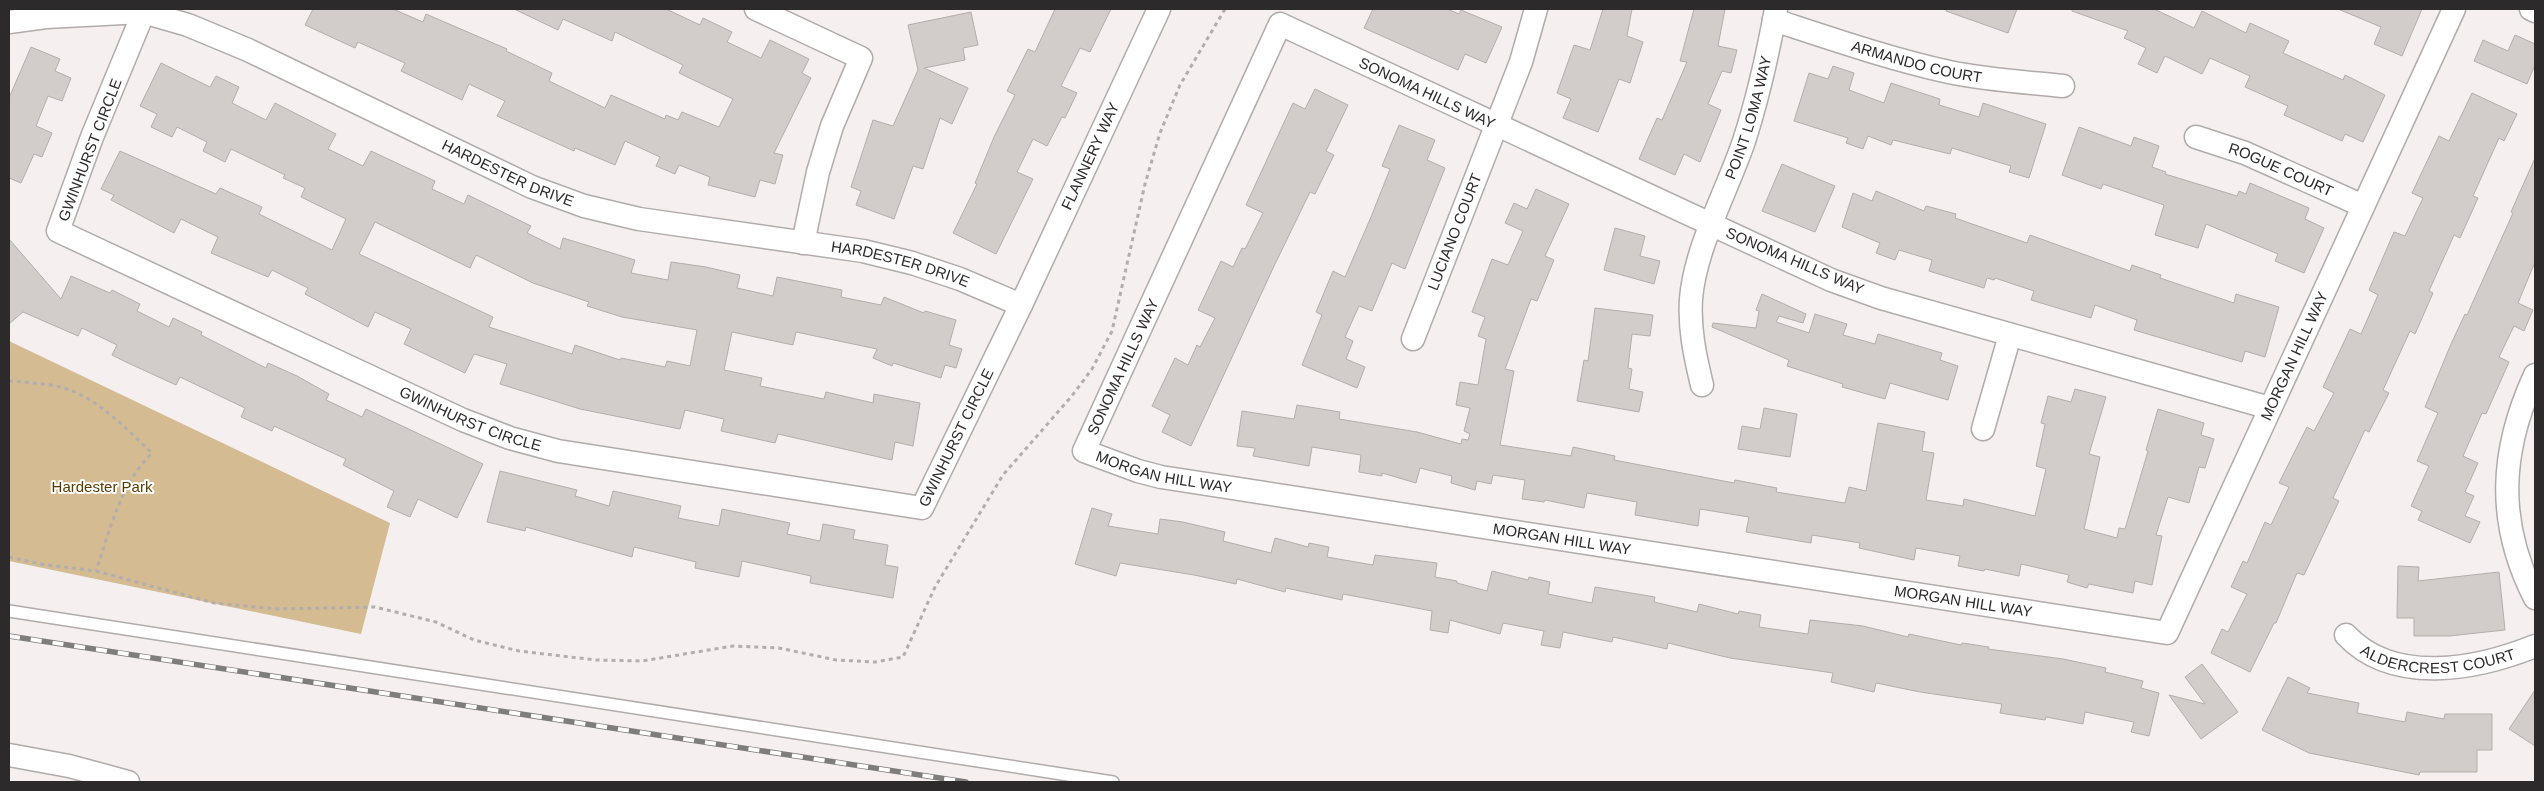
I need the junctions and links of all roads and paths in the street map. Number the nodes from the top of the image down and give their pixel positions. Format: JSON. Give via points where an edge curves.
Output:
{"nodes":[{"id":1,"x":756,"y":9,"type":"edge"},
{"id":2,"x":1159,"y":9,"type":"edge"},
{"id":3,"x":1224,"y":9,"type":"edge"},
{"id":4,"x":1536,"y":9,"type":"edge"},
{"id":5,"x":2454,"y":9,"type":"edge"},
{"id":6,"x":2531,"y":9,"type":"edge"},
{"id":7,"x":144,"y":10,"type":"edge"},
{"id":8,"x":2535,"y":10,"type":"edge"},
{"id":9,"x":1775,"y":14,"type":"edge"},
{"id":10,"x":9,"y":22,"type":"edge"},
{"id":11,"x":2063,"y":86,"type":"dead end"},
{"id":12,"x":1497,"y":125,"type":"junction"},
{"id":13,"x":2196,"y":137,"type":"dead end"},
{"id":14,"x":2363,"y":206,"type":"junction"},
{"id":15,"x":1712,"y":225,"type":"junction"},
{"id":16,"x":803,"y":243,"type":"junction"},
{"id":17,"x":1021,"y":304,"type":"junction"},
{"id":18,"x":2010,"y":335,"type":"junction"},
{"id":19,"x":1413,"y":339,"type":"dead end"},
{"id":20,"x":2535,"y":375,"type":"edge"},
{"id":21,"x":9,"y":381,"type":"edge"},
{"id":22,"x":1702,"y":385,"type":"dead end"},
{"id":23,"x":2270,"y":408,"type":"junction"},
{"id":24,"x":1983,"y":429,"type":"dead end"},
{"id":25,"x":1084,"y":451,"type":"joint"},
{"id":26,"x":9,"y":557,"type":"edge"},
{"id":27,"x":96,"y":572,"type":"junction"},
{"id":28,"x":2535,"y":598,"type":"edge"},
{"id":29,"x":9,"y":611,"type":"edge"},
{"id":30,"x":2346,"y":635,"type":"dead end"},
{"id":31,"x":2535,"y":646,"type":"edge"},
{"id":32,"x":9,"y":755,"type":"edge"},
{"id":33,"x":128,"y":782,"type":"edge"},
{"id":34,"x":1113,"y":782,"type":"edge"}],
"edges":[{"from":1,"to":16,"type":"street","via":[[861,58],[832,126],[818,172]]},
{"from":2,"to":17,"type":"street","name":"FLANNERY WAY"},
{"from":3,"to":27,"type":"path","via":[[1180,85],[1160,133],[1144,184],[1112,332],[1092,369],[1003,475],[935,588],[903,656],[875,662],[836,660],[779,648],[733,646],[642,661],[596,660],[519,651],[474,640],[436,622],[375,607],[277,609],[214,603]]},
{"from":4,"to":12,"type":"street","name":"LUCIANO COURT","via":[[1524,54]]},
{"from":5,"to":14,"type":"street","name":"MORGAN HILL WAY"},
{"from":6,"to":8,"type":"street"},
{"from":7,"to":10,"type":"street","name":"HARDESTER DRIVE"},
{"from":7,"to":16,"type":"street","name":"HARDESTER DRIVE","via":[[239,47],[532,187],[584,206],[639,219]]},
{"from":7,"to":17,"type":"street","name":"GWINHURST CIRCLE","via":[[58,231],[454,416],[510,438],[586,456],[922,508]]},
{"from":9,"to":11,"type":"street","name":"ARMANDO COURT","via":[[1898,60],[2004,81]]},
{"from":9,"to":15,"type":"street","name":"POINT LOMA WAY","via":[[1744,140]]},
{"from":12,"to":15,"type":"street","name":"SONOMA HILLS WAY"},
{"from":12,"to":19,"type":"street","name":"LUCIANO COURT"},
{"from":12,"to":25,"type":"street","name":"SONOMA HILLS WAY","via":[[1280,24]]},
{"from":13,"to":14,"type":"street","name":"ROGUE COURT","via":[[2245,153]]},
{"from":14,"to":23,"type":"street","name":"MORGAN HILL WAY"},
{"from":15,"to":18,"type":"street","name":"SONOMA HILLS WAY","via":[[1839,283]]},
{"from":15,"to":22,"type":"street","name":"POINT LOMA WAY","via":[[1698,260],[1691,299],[1693,350]]},
{"from":16,"to":17,"type":"street","name":"HARDESTER DRIVE","via":[[863,251],[912,263]]},
{"from":18,"to":23,"type":"street","name":"SONOMA HILLS WAY"},
{"from":18,"to":24,"type":"street"},
{"from":20,"to":28,"type":"street","via":[[2512,437],[2507,484],[2515,548]]},
{"from":21,"to":27,"type":"path","via":[[52,386],[98,404],[152,453],[136,469],[122,497]]},
{"from":23,"to":25,"type":"street","name":"MORGAN HILL WAY","via":[[2166,633],[1161,477],[1138,472]]},
{"from":26,"to":27,"type":"path"},
{"from":29,"to":34,"type":"lane"},
{"from":30,"to":31,"type":"street","name":"ALDERCREST COURT","via":[[2367,654],[2384,661],[2420,667],[2444,668],[2491,661]]},
{"from":32,"to":33,"type":"street","via":[[69,766]]}]}
